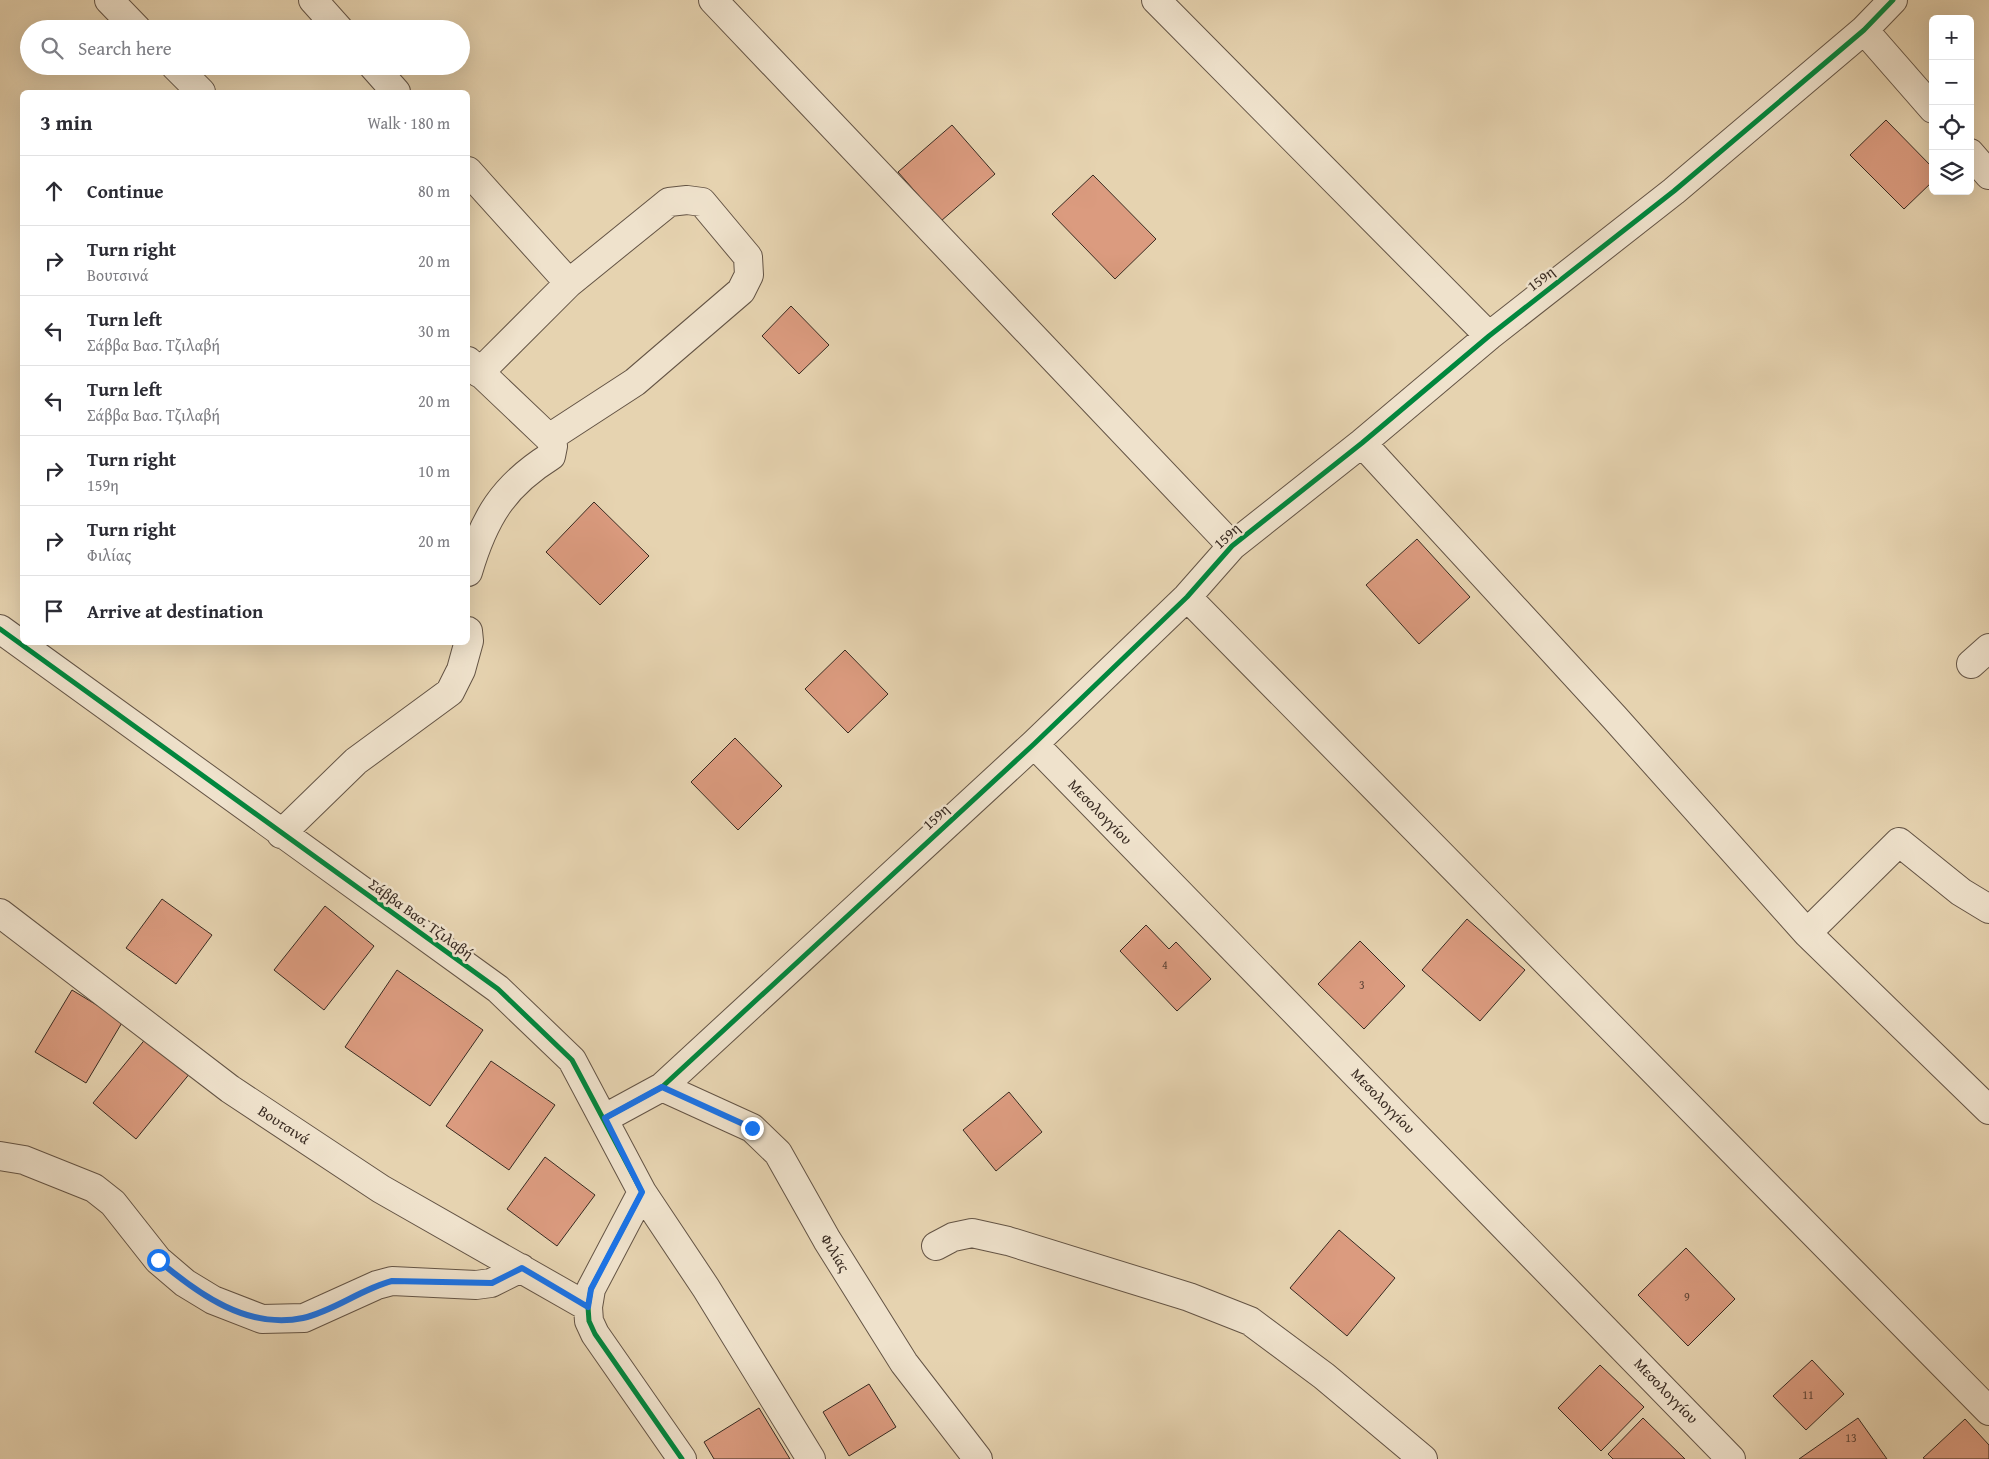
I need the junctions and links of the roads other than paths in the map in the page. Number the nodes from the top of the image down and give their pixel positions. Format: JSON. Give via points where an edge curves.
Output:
{"nodes":[{"id":1,"x":109,"y":0,"type":"edge"},
{"id":2,"x":313,"y":0,"type":"edge"},
{"id":3,"x":713,"y":0,"type":"edge"},
{"id":4,"x":1156,"y":0,"type":"edge"},
{"id":5,"x":1893,"y":0,"type":"edge"},
{"id":6,"x":128,"y":20,"type":"edge"},
{"id":7,"x":331,"y":20,"type":"edge"},
{"id":8,"x":1864,"y":30,"type":"junction"},
{"id":9,"x":184,"y":75,"type":"edge"},
{"id":10,"x":381,"y":75,"type":"edge"},
{"id":11,"x":199,"y":90,"type":"edge"},
{"id":12,"x":394,"y":90,"type":"edge"},
{"id":13,"x":1930,"y":105,"type":"edge"},
{"id":14,"x":1974,"y":158,"type":"edge"},
{"id":15,"x":470,"y":173,"type":"edge"},
{"id":16,"x":1989,"y":175,"type":"edge"},
{"id":17,"x":569,"y":284,"type":"junction"},
{"id":18,"x":1489,"y":336,"type":"junction"},
{"id":19,"x":474,"y":367,"type":"edge"},
{"id":20,"x":550,"y":438,"type":"junction"},
{"id":21,"x":1362,"y":443,"type":"junction"},
{"id":22,"x":1232,"y":546,"type":"junction"},
{"id":23,"x":470,"y":567,"type":"edge"},
{"id":24,"x":1187,"y":598,"type":"junction"},
{"id":25,"x":0,"y":629,"type":"edge"},
{"id":26,"x":20,"y":644,"type":"edge"},
{"id":27,"x":22,"y":645,"type":"edge"},
{"id":28,"x":468,"y":645,"type":"edge"},
{"id":29,"x":1034,"y":744,"type":"junction"},
{"id":30,"x":281,"y":834,"type":"junction"},
{"id":31,"x":1989,"y":909,"type":"edge"},
{"id":32,"x":0,"y":913,"type":"edge"},
{"id":33,"x":1807,"y":933,"type":"junction"},
{"id":34,"x":662,"y":1087,"type":"junction"},
{"id":35,"x":1989,"y":1110,"type":"edge"},
{"id":36,"x":605,"y":1118,"type":"junction"},
{"id":37,"x":0,"y":1156,"type":"edge"},
{"id":38,"x":642,"y":1192,"type":"junction"},
{"id":39,"x":936,"y":1246,"type":"dead end"},
{"id":40,"x":522,"y":1268,"type":"junction"},
{"id":41,"x":588,"y":1307,"type":"junction"},
{"id":42,"x":1989,"y":1411,"type":"edge"},
{"id":43,"x":682,"y":1459,"type":"edge"},
{"id":44,"x":811,"y":1459,"type":"edge"},
{"id":45,"x":978,"y":1459,"type":"edge"},
{"id":46,"x":1424,"y":1459,"type":"edge"},
{"id":47,"x":1731,"y":1459,"type":"edge"}],
"edges":[{"from":1,"to":6,"type":"street"},
{"from":2,"to":7,"type":"street"},
{"from":3,"to":22,"type":"street"},
{"from":4,"to":18,"type":"street"},
{"from":5,"to":8,"type":"street","name":"159η"},
{"from":8,"to":13,"type":"street"},
{"from":8,"to":18,"type":"street","name":"159η","via":[[1674,191]]},
{"from":9,"to":11,"type":"street"},
{"from":10,"to":12,"type":"street"},
{"from":14,"to":16,"type":"street"},
{"from":15,"to":17,"type":"street"},
{"from":17,"to":19,"type":"street"},
{"from":17,"to":20,"type":"street","via":[[669,202],[702,202],[748,257],[749,275],[741,290],[635,382]]},
{"from":18,"to":21,"type":"street","name":"159η"},
{"from":19,"to":20,"type":"street"},
{"from":20,"to":23,"type":"street","via":[[551,456],[518,479],[503,495],[490,517]]},
{"from":21,"to":22,"type":"street","name":"159η"},
{"from":21,"to":33,"type":"street"},
{"from":22,"to":24,"type":"street","name":"159η"},
{"from":24,"to":29,"type":"street","name":"159η"},
{"from":24,"to":42,"type":"street"},
{"from":25,"to":26,"type":"street","name":"Σάββα Βασ. Τζιλαβή"},
{"from":27,"to":30,"type":"street","name":"Σάββα Βασ. Τζιλαβή"},
{"from":28,"to":30,"type":"street","via":[[450,692],[356,761]]},
{"from":29,"to":34,"type":"street","name":"159η"},
{"from":29,"to":47,"type":"street","name":"Μεσολογγίου"},
{"from":30,"to":36,"type":"street","name":"Σάββα Βασ. Τζιλαβή","via":[[498,989],[572,1060]]},
{"from":31,"to":33,"type":"street","via":[[1899,842]]},
{"from":32,"to":40,"type":"street","name":"Βουτσινά","via":[[230,1089],[381,1189]]},
{"from":33,"to":35,"type":"street"},
{"from":34,"to":36,"type":"street","name":"159η"},
{"from":34,"to":45,"type":"street","name":"Φιλίας","via":[[752,1128],[778,1153],[827,1240],[904,1363]]},
{"from":36,"to":38,"type":"street","name":"Σάββα Βασ. Τζιλαβή"},
{"from":37,"to":40,"type":"street","via":[[24,1160],[94,1188],[113,1203],[158,1260],[185,1283],[213,1300],[262,1320],[304,1318],[392,1281],[492,1283]]},
{"from":38,"to":41,"type":"street","via":[[591,1289]]},
{"from":38,"to":44,"type":"street","name":"Σάββα Βασ. Τζιλαβή","via":[[706,1288]]},
{"from":39,"to":46,"type":"street","via":[[953,1237],[972,1233],[1008,1240],[1189,1297],[1250,1321],[1324,1376]]},
{"from":40,"to":41,"type":"street","name":"Βουτσινά"},
{"from":41,"to":43,"type":"street","via":[[589,1321],[595,1334]]}]}
